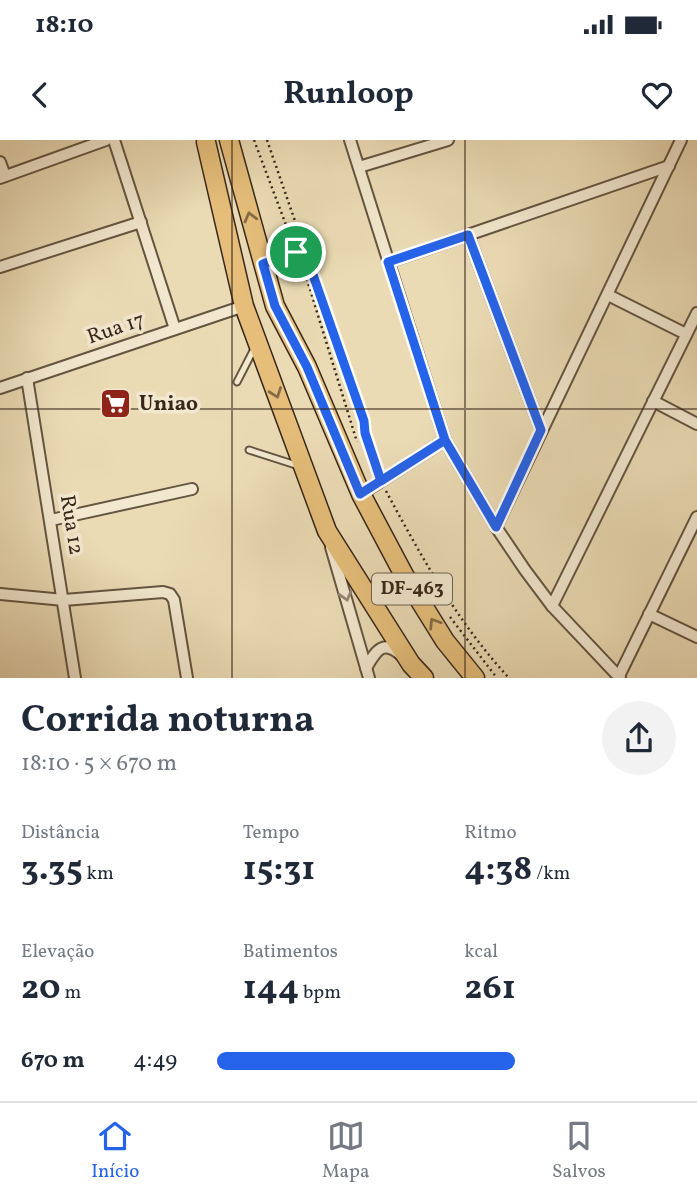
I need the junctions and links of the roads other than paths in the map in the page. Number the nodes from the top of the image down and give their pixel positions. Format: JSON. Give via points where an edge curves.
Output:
{"nodes":[{"id":1,"x":106,"y":140,"type":"edge"},
{"id":2,"x":114,"y":140,"type":"edge"},
{"id":3,"x":229,"y":140,"type":"edge"},
{"id":4,"x":350,"y":140,"type":"edge"},
{"id":5,"x":448,"y":140,"type":"edge"},
{"id":6,"x":681,"y":140,"type":"edge"},
{"id":7,"x":209,"y":141,"type":"edge"},
{"id":8,"x":0,"y":162,"type":"edge"},
{"id":9,"x":668,"y":166,"type":"junction"},
{"id":10,"x":359,"y":167,"type":"junction"},
{"id":11,"x":2,"y":177,"type":"edge"},
{"id":12,"x":141,"y":222,"type":"junction"},
{"id":13,"x":468,"y":235,"type":"junction"},
{"id":14,"x":388,"y":262,"type":"junction"},
{"id":15,"x":0,"y":267,"type":"edge"},
{"id":16,"x":608,"y":295,"type":"junction"},
{"id":17,"x":244,"y":306,"type":"junction"},
{"id":18,"x":697,"y":313,"type":"edge"},
{"id":19,"x":175,"y":329,"type":"junction"},
{"id":20,"x":686,"y":334,"type":"junction"},
{"id":21,"x":258,"y":344,"type":"junction"},
{"id":22,"x":27,"y":378,"type":"junction"},
{"id":23,"x":237,"y":382,"type":"dead end"},
{"id":24,"x":0,"y":388,"type":"edge"},
{"id":25,"x":653,"y":401,"type":"junction"},
{"id":26,"x":697,"y":424,"type":"edge"},
{"id":27,"x":541,"y":430,"type":"junction"},
{"id":28,"x":445,"y":440,"type":"junction"},
{"id":29,"x":250,"y":450,"type":"dead end"},
{"id":30,"x":303,"y":467,"type":"junction"},
{"id":31,"x":192,"y":489,"type":"dead end"},
{"id":32,"x":360,"y":494,"type":"junction"},
{"id":33,"x":697,"y":517,"type":"edge"},
{"id":34,"x":51,"y":520,"type":"junction"},
{"id":35,"x":496,"y":527,"type":"junction"},
{"id":36,"x":327,"y":531,"type":"junction"},
{"id":37,"x":0,"y":594,"type":"edge"},
{"id":38,"x":64,"y":600,"type":"junction"},
{"id":39,"x":552,"y":606,"type":"junction"},
{"id":40,"x":649,"y":614,"type":"junction"},
{"id":41,"x":697,"y":637,"type":"edge"},
{"id":42,"x":411,"y":664,"type":"junction"},
{"id":43,"x":367,"y":673,"type":"edge"},
{"id":44,"x":75,"y":677,"type":"edge"},
{"id":45,"x":187,"y":677,"type":"edge"},
{"id":46,"x":424,"y":677,"type":"edge"},
{"id":47,"x":475,"y":677,"type":"edge"},
{"id":48,"x":620,"y":677,"type":"edge"}],
"edges":[{"from":1,"to":11,"type":"street"},
{"from":2,"to":12,"type":"street"},
{"from":32,"to":3,"type":"main road","number":"DF-463","one_way":true,"via":[[307,367],[275,306]]},
{"from":4,"to":10,"type":"street"},
{"from":5,"to":10,"type":"street"},
{"from":6,"to":9,"type":"street"},
{"from":7,"to":17,"type":"main road","number":"DF-463"},
{"from":8,"to":11,"type":"street"},
{"from":9,"to":13,"type":"street"},
{"from":9,"to":16,"type":"street"},
{"from":10,"to":14,"type":"street"},
{"from":12,"to":15,"type":"street"},
{"from":12,"to":19,"type":"street"},
{"from":13,"to":14,"type":"street"},
{"from":13,"to":27,"type":"street"},
{"from":14,"to":28,"type":"street"},
{"from":16,"to":20,"type":"street"},
{"from":16,"to":27,"type":"street"},
{"from":17,"to":19,"type":"street","name":"Rua 17"},
{"from":17,"to":21,"type":"main road","number":"DF-463"},
{"from":18,"to":20,"type":"street"},
{"from":19,"to":22,"type":"street","name":"Rua 17"},
{"from":20,"to":25,"type":"street"},
{"from":21,"to":23,"type":"lane"},
{"from":21,"to":30,"type":"main road","number":"DF-463","one_way":true},
{"from":22,"to":24,"type":"street","name":"Rua 17"},
{"from":22,"to":34,"type":"street","name":"Rua 12"},
{"from":25,"to":26,"type":"street"},
{"from":25,"to":39,"type":"street"},
{"from":27,"to":35,"type":"street"},
{"from":28,"to":32,"type":"street"},
{"from":28,"to":35,"type":"street"},
{"from":29,"to":30,"type":"lane"},
{"from":30,"to":36,"type":"main road","number":"DF-463"},
{"from":31,"to":34,"type":"street"},
{"from":47,"to":32,"type":"main road","number":"DF-463","one_way":true,"via":[[438,630]]},
{"from":33,"to":40,"type":"street"},
{"from":34,"to":38,"type":"street","name":"Rua 12"},
{"from":35,"to":39,"type":"street"},
{"from":36,"to":42,"type":"main road","number":"DF-463"},
{"from":36,"to":43,"type":"street","one_way":true},
{"from":37,"to":38,"type":"street"},
{"from":38,"to":44,"type":"street","name":"Rua 12"},
{"from":38,"to":45,"type":"street","via":[[170,594]]},
{"from":39,"to":48,"type":"street"},
{"from":40,"to":41,"type":"street"},
{"from":40,"to":48,"type":"street"},
{"from":42,"to":43,"type":"street","via":[[396,650],[385,647],[376,651]]},
{"from":42,"to":46,"type":"main road","number":"DF-463"}]}
